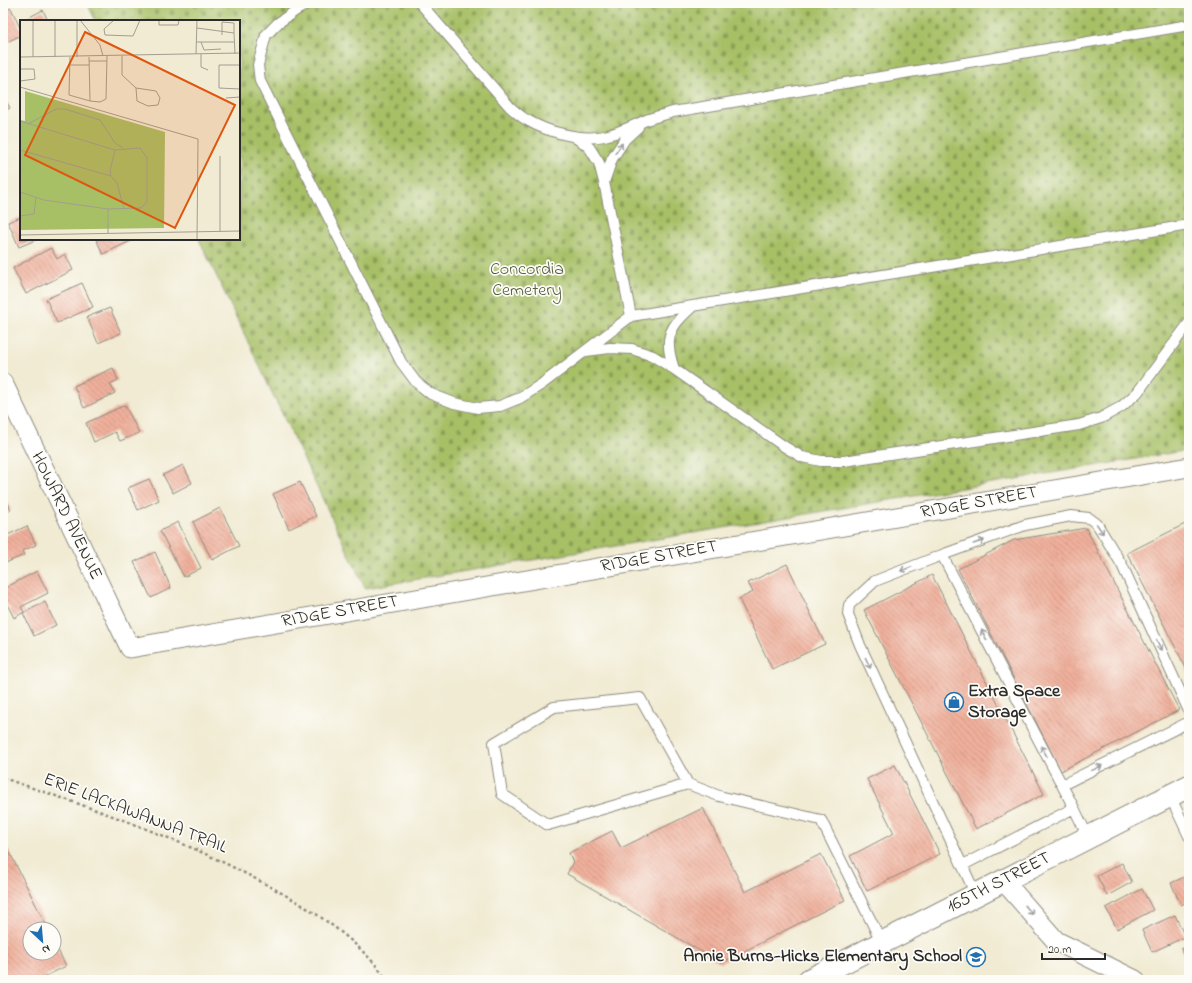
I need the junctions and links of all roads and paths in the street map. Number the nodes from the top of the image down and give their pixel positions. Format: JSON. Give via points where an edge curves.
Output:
{"nodes":[{"id":1,"x":309,"y":3,"type":"edge"},
{"id":2,"x":420,"y":3,"type":"edge"},
{"id":3,"x":1189,"y":25,"type":"edge"},
{"id":4,"x":645,"y":121,"type":"junction"},
{"id":5,"x":573,"y":136,"type":"junction"},
{"id":6,"x":604,"y":182,"type":"junction"},
{"id":7,"x":1189,"y":225,"type":"edge"},
{"id":8,"x":693,"y":306,"type":"junction"},
{"id":9,"x":632,"y":316,"type":"junction"},
{"id":10,"x":1189,"y":323,"type":"edge"},
{"id":11,"x":586,"y":351,"type":"junction"},
{"id":12,"x":674,"y":368,"type":"junction"},
{"id":13,"x":3,"y":383,"type":"edge"},
{"id":14,"x":1189,"y":467,"type":"edge"},
{"id":15,"x":942,"y":555,"type":"junction"},
{"id":16,"x":130,"y":648,"type":"joint"},
{"id":17,"x":1189,"y":711,"type":"edge"},
{"id":18,"x":1189,"y":722,"type":"edge"},
{"id":19,"x":3,"y":778,"type":"edge"},
{"id":20,"x":688,"y":784,"type":"junction"},
{"id":21,"x":1062,"y":785,"type":"junction"},
{"id":22,"x":1189,"y":786,"type":"edge"},
{"id":23,"x":1170,"y":796,"type":"junction"},
{"id":24,"x":1074,"y":808,"type":"junction"},
{"id":25,"x":1189,"y":836,"type":"edge"},
{"id":26,"x":1088,"y":837,"type":"junction"},
{"id":27,"x":963,"y":865,"type":"junction"},
{"id":28,"x":1003,"y":880,"type":"junction"},
{"id":29,"x":976,"y":895,"type":"junction"},
{"id":30,"x":882,"y":943,"type":"junction"},
{"id":31,"x":387,"y":980,"type":"edge"},
{"id":32,"x":809,"y":980,"type":"edge"},
{"id":33,"x":1135,"y":980,"type":"edge"}],
"edges":[{"from":1,"to":11,"type":"lane","via":[[278,23],[266,35],[258,65],[260,81],[401,362],[412,377],[431,394],[454,403],[478,408],[500,406],[520,398],[542,384]]},
{"from":2,"to":5,"type":"lane","via":[[510,107],[527,120],[549,130]]},
{"from":3,"to":4,"type":"lane","via":[[673,112]]},
{"from":4,"to":5,"type":"lane","via":[[603,136]]},
{"from":6,"to":4,"type":"lane","one_way":true,"via":[[612,159],[625,139]]},
{"from":5,"to":6,"type":"lane","via":[[589,147],[599,163]]},
{"from":6,"to":9,"type":"lane"},
{"from":7,"to":8,"type":"lane"},
{"from":8,"to":9,"type":"lane"},
{"from":8,"to":12,"type":"lane","via":[[682,315],[673,328],[669,341],[669,353]]},
{"from":9,"to":11,"type":"lane"},
{"from":10,"to":12,"type":"lane","via":[[1137,393],[1122,407],[1101,418],[1079,425],[844,461],[821,462],[802,457]]},
{"from":11,"to":12,"type":"lane","via":[[632,349],[653,356]]},
{"from":13,"to":16,"type":"street","name":"HOWARD AVENUE"},
{"from":14,"to":16,"type":"street","name":"RIDGE STREET"},
{"from":15,"to":17,"type":"lane","one_way":true,"via":[[1025,525],[1071,516],[1090,518],[1097,524],[1122,565]]},
{"from":21,"to":15,"type":"lane","one_way":true},
{"from":15,"to":27,"type":"lane","one_way":true,"via":[[875,581],[849,605],[848,614],[860,645]]},
{"from":21,"to":18,"type":"lane","one_way":true},
{"from":19,"to":31,"type":"path","name":"ERIE LACKAWANNA TRAIL","via":[[164,835],[226,864],[329,923],[373,961]]},
{"from":20,"to":20,"type":"lane","via":[[640,698],[554,707],[494,743],[502,794],[548,825]]},
{"from":20,"to":30,"type":"lane","via":[[719,796],[820,820]]},
{"from":21,"to":24,"type":"lane"},
{"from":22,"to":23,"type":"main road","name":"165TH STREET"},
{"from":23,"to":25,"type":"lane"},
{"from":23,"to":26,"type":"main road","name":"165TH STREET"},
{"from":24,"to":26,"type":"lane"},
{"from":24,"to":27,"type":"lane"},
{"from":26,"to":28,"type":"main road","name":"165TH STREET"},
{"from":27,"to":29,"type":"lane"},
{"from":28,"to":29,"type":"main road","name":"165TH STREET"},
{"from":28,"to":33,"type":"street","one_way":true,"via":[[1056,941]]},
{"from":29,"to":30,"type":"main road","name":"165TH STREET"},
{"from":30,"to":32,"type":"main road","name":"165TH STREET"}]}
